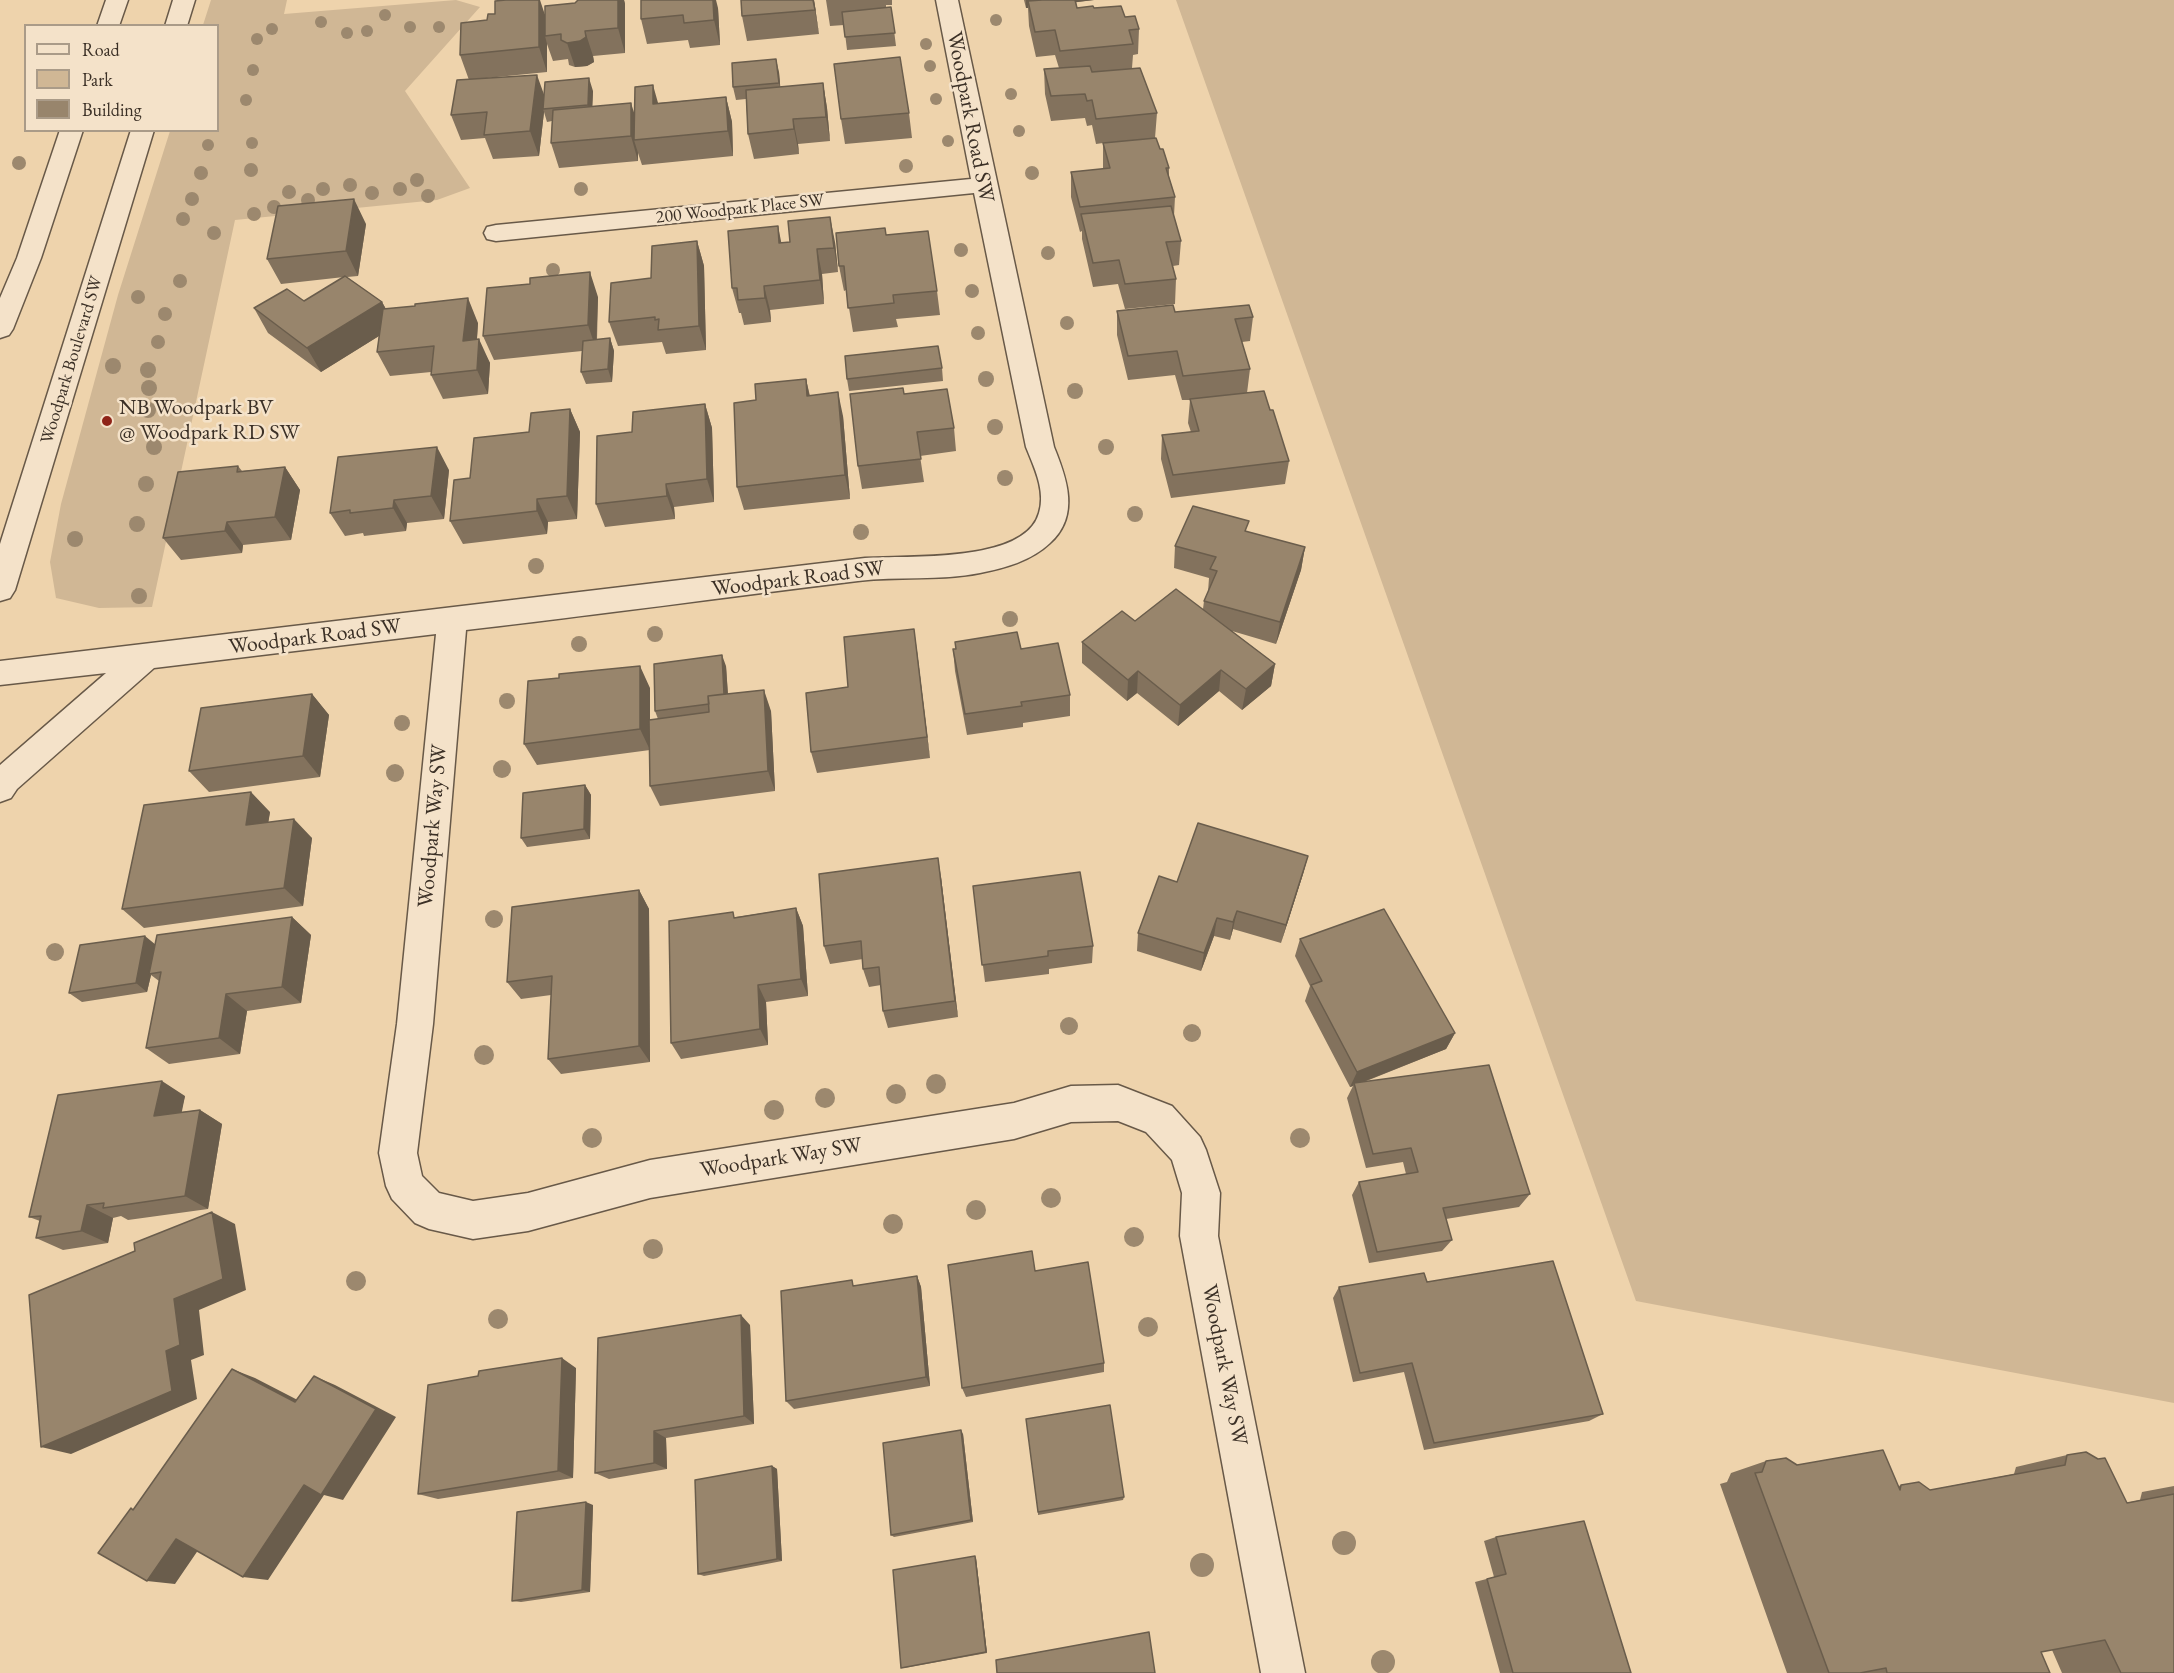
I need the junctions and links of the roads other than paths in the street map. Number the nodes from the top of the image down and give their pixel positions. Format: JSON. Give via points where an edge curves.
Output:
{"nodes":[{"id":1,"x":117,"y":0,"type":"edge"},
{"id":2,"x":184,"y":0,"type":"edge"},
{"id":3,"x":947,"y":0,"type":"edge"},
{"id":4,"x":109,"y":24,"type":"edge"},
{"id":5,"x":177,"y":24,"type":"edge"},
{"id":6,"x":71,"y":132,"type":"edge"},
{"id":7,"x":142,"y":132,"type":"edge"},
{"id":8,"x":984,"y":185,"type":"junction"},
{"id":9,"x":496,"y":232,"type":"dead end"},
{"id":10,"x":0,"y":329,"type":"edge"},
{"id":11,"x":0,"y":590,"type":"edge"},
{"id":12,"x":452,"y":621,"type":"junction"},
{"id":13,"x":147,"y":656,"type":"junction"},
{"id":14,"x":0,"y":673,"type":"edge"},
{"id":15,"x":0,"y":788,"type":"edge"},
{"id":16,"x":1283,"y":1673,"type":"edge"}],
"edges":[{"from":1,"to":4,"type":"street"},
{"from":2,"to":5,"type":"street"},
{"from":3,"to":8,"type":"street","name":"Woodpark Road SW"},
{"from":6,"to":10,"type":"street","via":[[29,258]]},
{"from":7,"to":11,"type":"street","name":"Woodpark Boulevard SW"},
{"from":8,"to":9,"type":"street","name":"200 Woodpark Place SW"},
{"from":8,"to":12,"type":"street","name":"Woodpark Road SW","via":[[1040,447],[1057,497],[1052,520],[1033,542],[1009,556],[974,565],[883,568]]},
{"from":12,"to":13,"type":"street","name":"Woodpark Road SW"},
{"from":12,"to":16,"type":"street","name":"Woodpark Way SW","via":[[415,1024],[398,1153],[405,1186],[429,1210],[473,1220],[528,1212],[650,1179],[1014,1121],[1071,1104],[1118,1103],[1159,1119],[1187,1150],[1201,1193],[1199,1236]]},
{"from":13,"to":14,"type":"street","name":"Woodpark Road SW"},
{"from":13,"to":15,"type":"street"}]}
